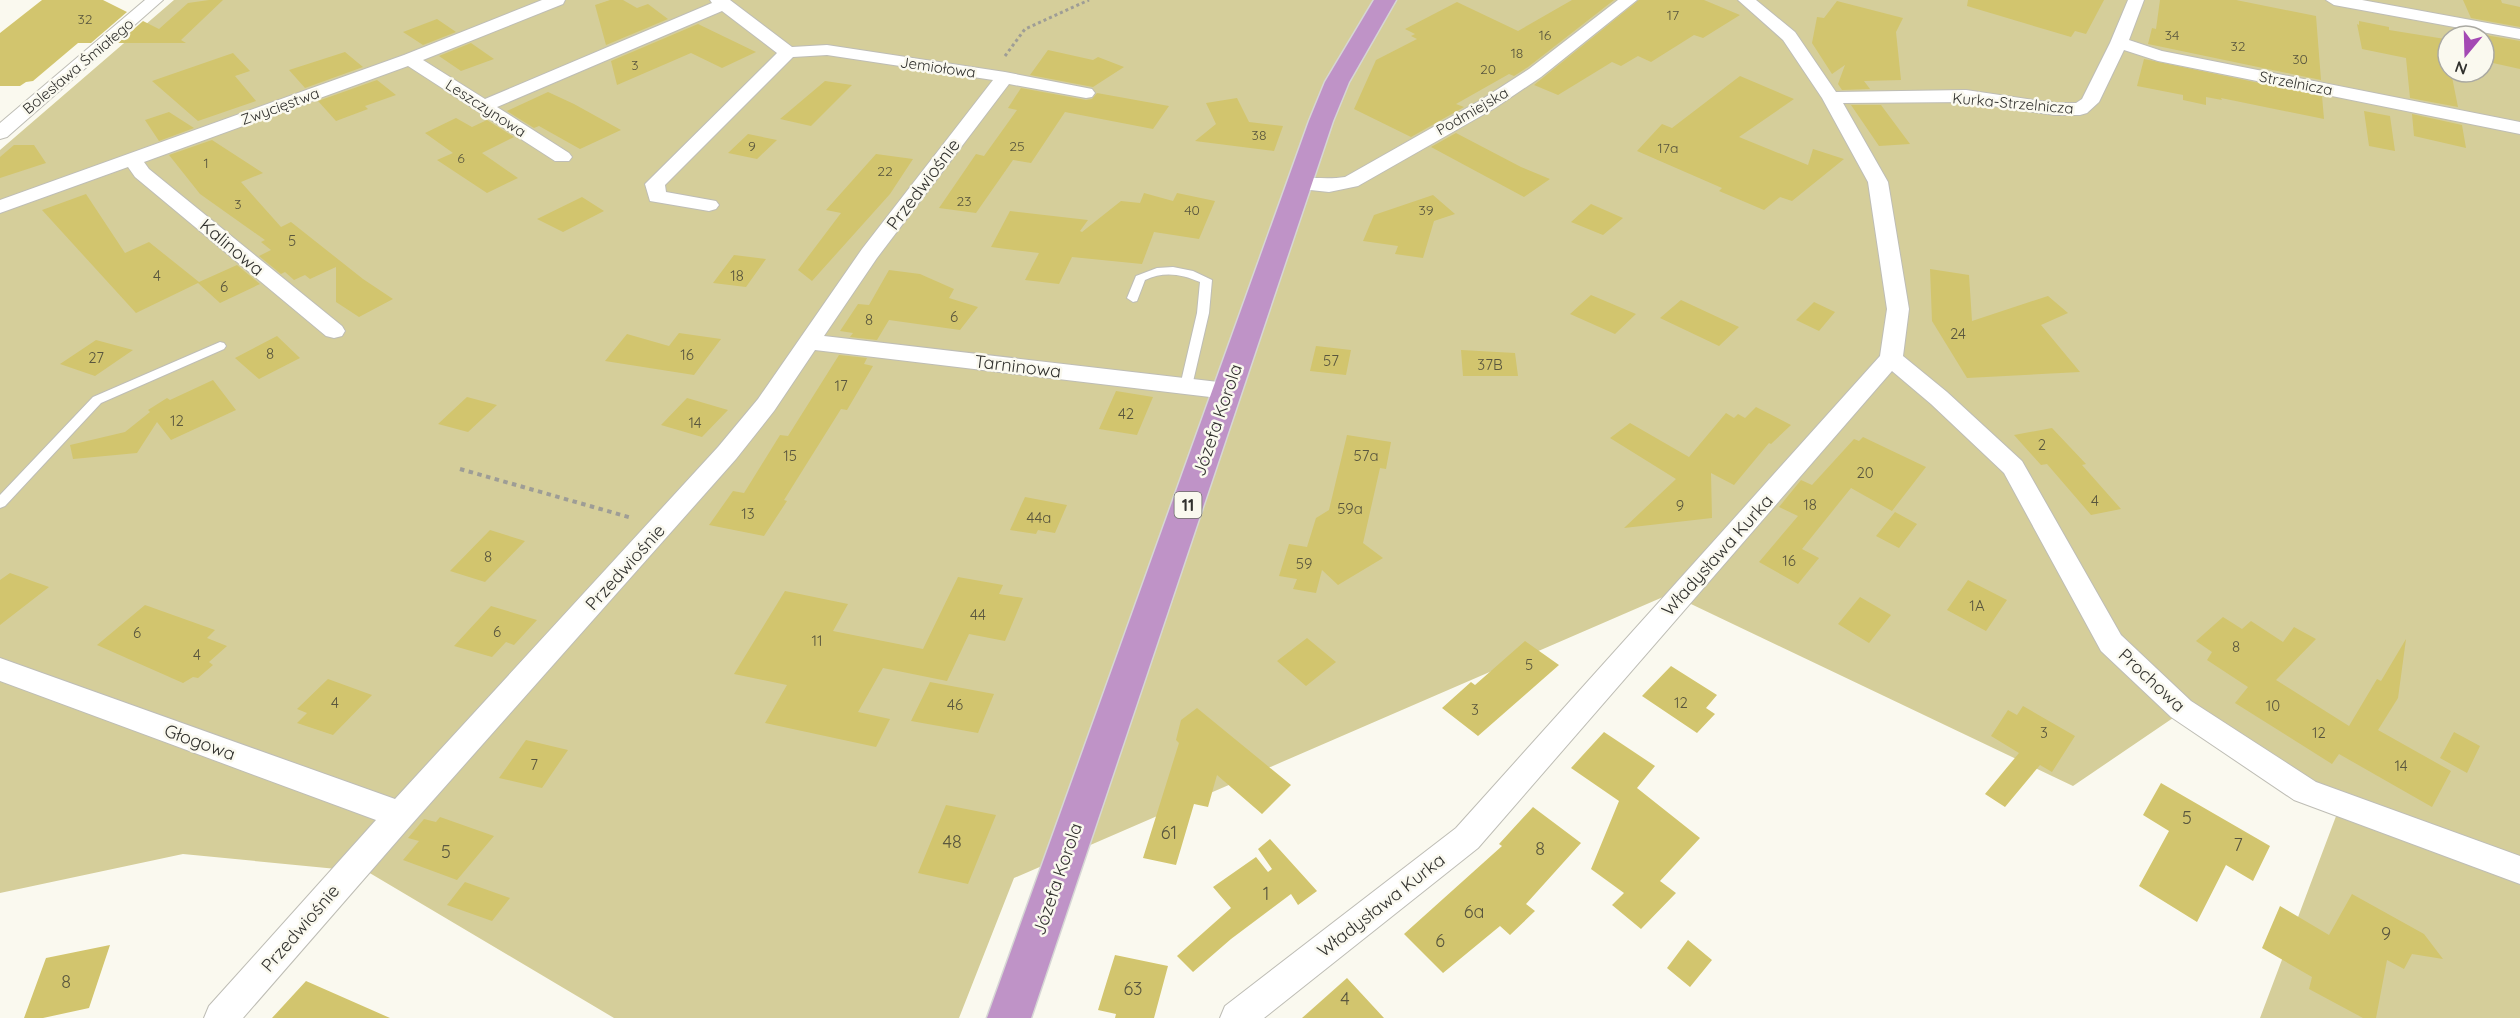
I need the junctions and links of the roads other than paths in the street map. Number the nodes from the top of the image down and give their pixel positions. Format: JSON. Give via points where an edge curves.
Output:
{"nodes":[{"id":1,"x":155,"y":0,"type":"edge"},
{"id":2,"x":557,"y":0,"type":"edge"},
{"id":3,"x":1384,"y":0,"type":"edge"},
{"id":4,"x":1629,"y":0,"type":"edge"},
{"id":5,"x":1746,"y":0,"type":"edge"},
{"id":6,"x":2136,"y":0,"type":"edge"},
{"id":7,"x":2334,"y":0,"type":"edge"},
{"id":8,"x":721,"y":2,"type":"edge"},
{"id":9,"x":2520,"y":34,"type":"edge"},
{"id":10,"x":2119,"y":43,"type":"junction"},
{"id":11,"x":789,"y":52,"type":"junction"},
{"id":12,"x":410,"y":59,"type":"junction"},
{"id":13,"x":998,"y":80,"type":"junction"},
{"id":14,"x":1086,"y":93,"type":"dead end"},
{"id":15,"x":1831,"y":98,"type":"junction"},
{"id":16,"x":484,"y":106,"type":"junction"},
{"id":17,"x":2520,"y":128,"type":"edge"},
{"id":18,"x":0,"y":133,"type":"edge"},
{"id":19,"x":562,"y":158,"type":"dead end"},
{"id":20,"x":132,"y":160,"type":"junction"},
{"id":21,"x":1299,"y":184,"type":"junction"},
{"id":22,"x":709,"y":205,"type":"dead end"},
{"id":23,"x":0,"y":207,"type":"edge"},
{"id":24,"x":1133,"y":298,"type":"dead end"},
{"id":25,"x":334,"y":331,"type":"dead end"},
{"id":26,"x":809,"y":342,"type":"junction"},
{"id":27,"x":220,"y":346,"type":"dead end"},
{"id":28,"x":1891,"y":358,"type":"junction"},
{"id":29,"x":1186,"y":386,"type":"junction"},
{"id":30,"x":1227,"y":391,"type":"junction"},
{"id":31,"x":0,"y":502,"type":"edge"},
{"id":32,"x":0,"y":669,"type":"edge"},
{"id":33,"x":400,"y":815,"type":"junction"},
{"id":34,"x":2520,"y":870,"type":"edge"},
{"id":35,"x":221,"y":1018,"type":"edge"},
{"id":36,"x":1009,"y":1018,"type":"edge"},
{"id":37,"x":1237,"y":1018,"type":"edge"}],
"edges":[{"from":1,"to":18,"type":"street","name":"Bolesława Śmiałego"},
{"from":2,"to":12,"type":"street","name":"Zwycięstwa"},
{"from":3,"to":21,"type":"highway","name":"Józefa Korola","number":"11","via":[[1337,82]]},
{"from":4,"to":21,"type":"street","name":"Podmiejska","via":[[1488,104],[1351,182],[1329,186]]},
{"from":5,"to":15,"type":"street","via":[[1789,36]]},
{"from":6,"to":10,"type":"street"},
{"from":7,"to":9,"type":"street"},
{"from":8,"to":11,"type":"street"},
{"from":8,"to":16,"type":"street"},
{"from":10,"to":15,"type":"street","name":"Kurka-Strzelnicza","via":[[2090,102],[2080,109],[1966,96]]},
{"from":10,"to":17,"type":"street","name":"Strzelnicza","via":[[2158,56]]},
{"from":11,"to":13,"type":"street","name":"Jemiołowa","via":[[827,50]]},
{"from":11,"to":22,"type":"street","via":[[655,184],[657,197]]},
{"from":12,"to":16,"type":"street","name":"Leszczynowa"},
{"from":12,"to":20,"type":"street","name":"Zwycięstwa"},
{"from":13,"to":14,"type":"street","name":"Jemiołowa"},
{"from":13,"to":26,"type":"street","name":"Przedwiośnie"},
{"from":15,"to":28,"type":"street","via":[[1878,182],[1898,309]]},
{"from":16,"to":19,"type":"street","name":"Leszczynowa"},
{"from":20,"to":23,"type":"street","name":"Zwycięstwa"},
{"from":20,"to":25,"type":"street","name":"Kalinowa","via":[[142,173]]},
{"from":21,"to":30,"type":"highway","name":"Józefa Korola","number":"11"},
{"from":24,"to":29,"type":"lane","via":[[1140,278],[1150,272],[1183,270],[1206,280],[1203,313]]},
{"from":26,"to":29,"type":"street","name":"Tarninowa"},
{"from":26,"to":33,"type":"street","name":"Przedwiośnie","via":[[759,413],[662,527]]},
{"from":27,"to":31,"type":"lane","via":[[97,400]]},
{"from":28,"to":34,"type":"street","name":"Prochowa","via":[[2013,467],[2112,643],[2181,709],[2304,791]]},
{"from":28,"to":37,"type":"street","name":"Władysława Kurka","via":[[1467,837]]},
{"from":29,"to":30,"type":"street","name":"Tarninowa"},
{"from":30,"to":36,"type":"highway","name":"Józefa Korola","number":"11"},
{"from":32,"to":33,"type":"street","name":"Głogowa"},
{"from":33,"to":35,"type":"street","name":"Przedwiośnie"}]}
